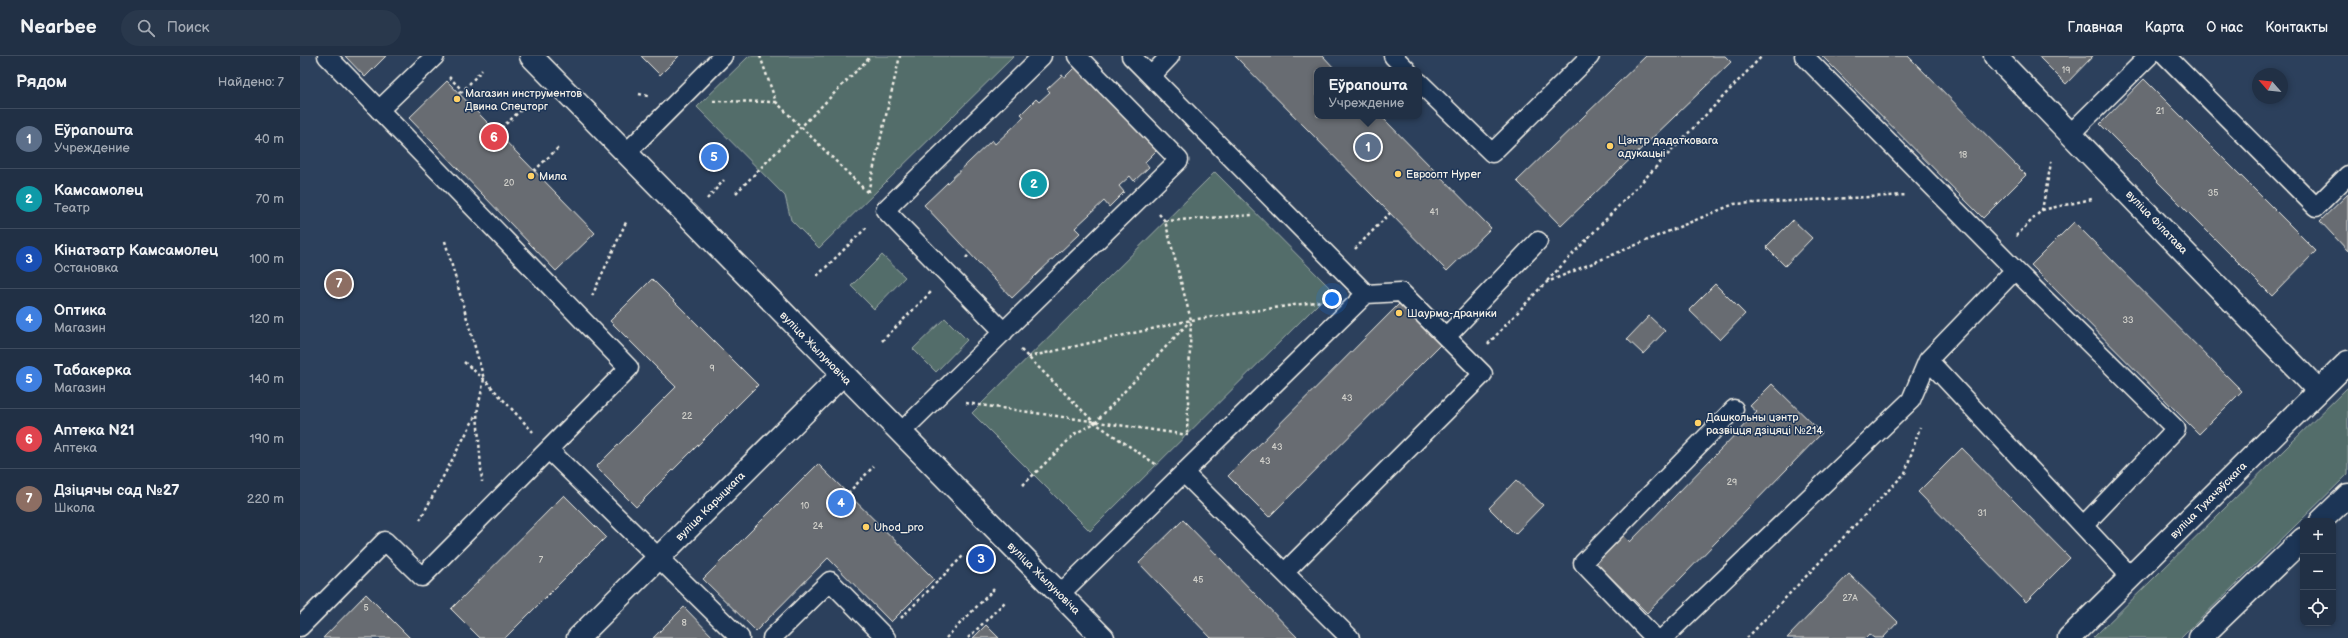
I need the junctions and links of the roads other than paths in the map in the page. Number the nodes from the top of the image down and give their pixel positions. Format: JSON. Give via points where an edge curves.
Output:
{"nodes":[{"id":1,"x":327,"y":56,"type":"edge"},
{"id":2,"x":435,"y":56,"type":"edge"},
{"id":3,"x":531,"y":56,"type":"edge"},
{"id":4,"x":723,"y":56,"type":"edge"},
{"id":5,"x":1042,"y":56,"type":"edge"},
{"id":6,"x":1077,"y":56,"type":"edge"},
{"id":7,"x":1131,"y":56,"type":"edge"},
{"id":8,"x":1170,"y":56,"type":"edge"},
{"id":9,"x":1393,"y":56,"type":"edge"},
{"id":10,"x":1590,"y":56,"type":"edge"},
{"id":11,"x":1804,"y":56,"type":"edge"},
{"id":12,"x":1995,"y":56,"type":"edge"},
{"id":13,"x":2149,"y":56,"type":"edge"},
{"id":14,"x":2166,"y":56,"type":"edge"},
{"id":15,"x":1404,"y":67,"type":"edge"},
{"id":16,"x":1151,"y":76,"type":"junction"},
{"id":17,"x":1422,"y":85,"type":"edge"},
{"id":18,"x":379,"y":110,"type":"junction"},
{"id":19,"x":2071,"y":133,"type":"junction"},
{"id":20,"x":627,"y":152,"type":"junction"},
{"id":21,"x":2348,"y":175,"type":"edge"},
{"id":22,"x":1538,"y":241,"type":"dead end"},
{"id":23,"x":2015,"y":270,"type":"junction"},
{"id":24,"x":1366,"y":294,"type":"junction"},
{"id":25,"x":1004,"y":332,"type":"junction"},
{"id":26,"x":1446,"y":337,"type":"junction"},
{"id":27,"x":1928,"y":360,"type":"junction"},
{"id":28,"x":2348,"y":362,"type":"edge"},
{"id":29,"x":842,"y":375,"type":"junction"},
{"id":30,"x":2318,"y":390,"type":"junction"},
{"id":31,"x":1734,"y":410,"type":"dead end"},
{"id":32,"x":900,"y":434,"type":"junction"},
{"id":33,"x":549,"y":450,"type":"junction"},
{"id":34,"x":1180,"y":477,"type":"junction"},
{"id":35,"x":2348,"y":495,"type":"edge"},
{"id":36,"x":2324,"y":518,"type":"edge"},
{"id":37,"x":2084,"y":525,"type":"junction"},
{"id":38,"x":2300,"y":542,"type":"edge"},
{"id":39,"x":658,"y":557,"type":"junction"},
{"id":40,"x":1285,"y":572,"type":"junction"},
{"id":41,"x":2131,"y":577,"type":"junction"},
{"id":42,"x":1060,"y":594,"type":"junction"},
{"id":43,"x":300,"y":627,"type":"edge"},
{"id":44,"x":885,"y":637,"type":"edge"},
{"id":45,"x":578,"y":638,"type":"edge"},
{"id":46,"x":740,"y":638,"type":"edge"},
{"id":47,"x":772,"y":638,"type":"edge"},
{"id":48,"x":1103,"y":638,"type":"edge"},
{"id":49,"x":1350,"y":638,"type":"edge"},
{"id":50,"x":1655,"y":638,"type":"edge"},
{"id":51,"x":1663,"y":638,"type":"edge"},
{"id":52,"x":2069,"y":638,"type":"edge"},
{"id":53,"x":2200,"y":638,"type":"edge"}],
"edges":[{"from":1,"to":18,"type":"lane"},
{"from":2,"to":18,"type":"lane"},
{"from":3,"to":20,"type":"main road","name":"вуліца Жылуновіча"},
{"from":4,"to":20,"type":"lane"},
{"from":5,"to":25,"type":"lane","via":[[885,210]]},
{"from":6,"to":25,"type":"lane","via":[[1179,160]]},
{"from":7,"to":16,"type":"lane"},
{"from":8,"to":16,"type":"lane"},
{"from":9,"to":15,"type":"lane"},
{"from":10,"to":17,"type":"lane","via":[[1492,153]]},
{"from":11,"to":23,"type":"lane"},
{"from":12,"to":19,"type":"main road","name":"вуліца Філатава"},
{"from":13,"to":19,"type":"lane"},
{"from":14,"to":21,"type":"lane","via":[[2316,207]]},
{"from":16,"to":24,"type":"lane"},
{"from":18,"to":33,"type":"lane","via":[[629,368]]},
{"from":19,"to":30,"type":"main road","name":"вуліца Філатава"},
{"from":20,"to":29,"type":"main road","name":"вуліца Жылуновіча"},
{"from":22,"to":26,"type":"lane"},
{"from":23,"to":27,"type":"lane"},
{"from":23,"to":37,"type":"lane","via":[[2176,429]]},
{"from":24,"to":26,"type":"lane","via":[[1401,292]]},
{"from":24,"to":34,"type":"lane"},
{"from":25,"to":32,"type":"lane"},
{"from":26,"to":40,"type":"lane","via":[[1483,374]]},
{"from":27,"to":37,"type":"lane"},
{"from":27,"to":51,"type":"lane","via":[[1911,400]]},
{"from":28,"to":30,"type":"main road","name":"вуліца Тухачэўскага"},
{"from":29,"to":32,"type":"main road","name":"вуліца Жылуновіча"},
{"from":29,"to":39,"type":"main road","name":"вуліца Карыцкага"},
{"from":30,"to":41,"type":"main road","name":"вуліца Тухачэўскага"},
{"from":31,"to":50,"type":"lane","via":[[1583,563]]},
{"from":32,"to":42,"type":"main road","name":"вуліца Жылуновіча"},
{"from":33,"to":39,"type":"lane"},
{"from":33,"to":43,"type":"lane","via":[[422,577],[384,541]]},
{"from":34,"to":40,"type":"lane"},
{"from":34,"to":42,"type":"lane"},
{"from":35,"to":36,"type":"main road"},
{"from":37,"to":41,"type":"lane"},
{"from":38,"to":53,"type":"main road"},
{"from":39,"to":45,"type":"main road","name":"вуліца Карыцкага"},
{"from":39,"to":46,"type":"lane"},
{"from":40,"to":49,"type":"lane"},
{"from":41,"to":52,"type":"main road","name":"вуліца Тухачэўскага"},
{"from":42,"to":48,"type":"main road","name":"вуліца Жылуновіча"},
{"from":44,"to":47,"type":"lane","via":[[830,581]]}]}
